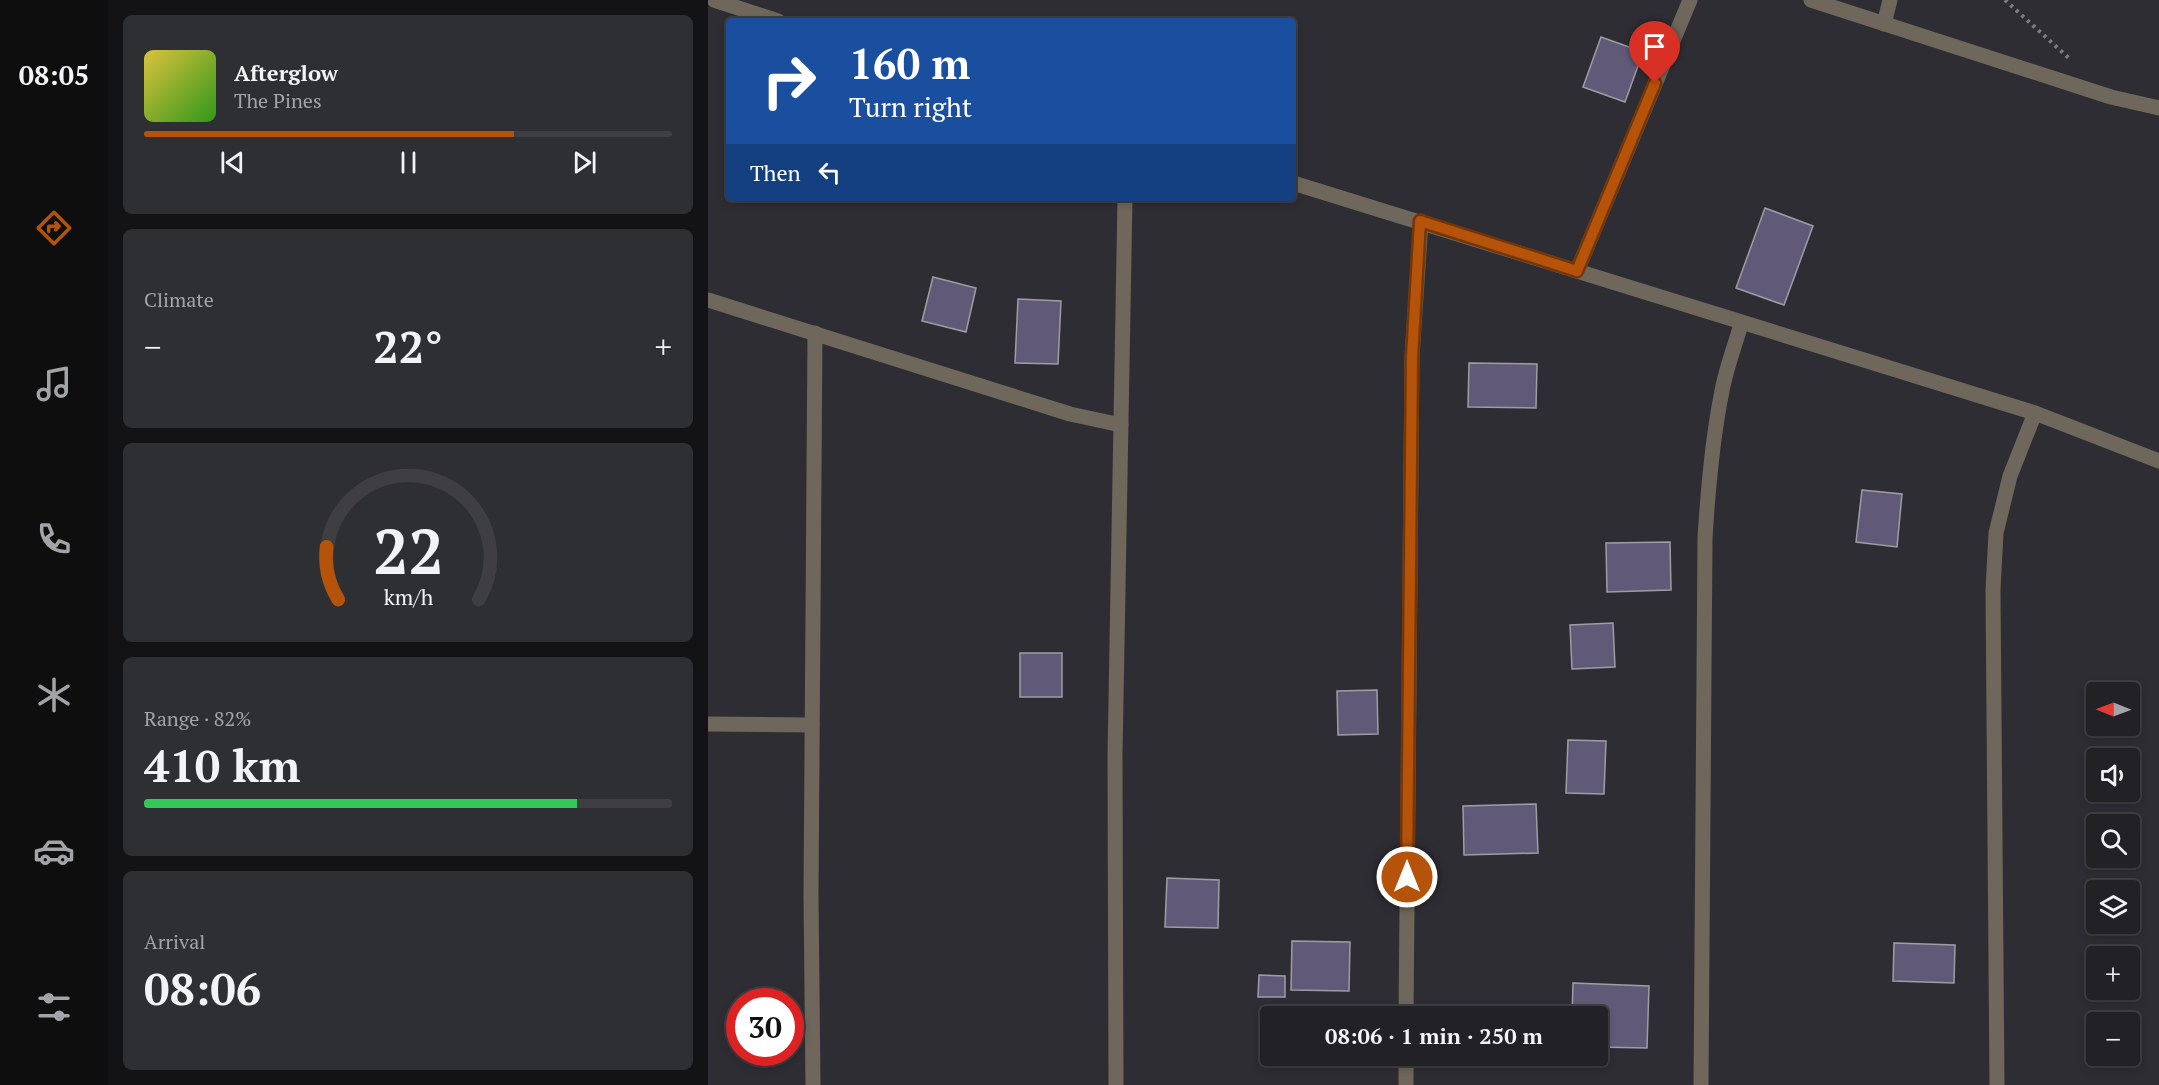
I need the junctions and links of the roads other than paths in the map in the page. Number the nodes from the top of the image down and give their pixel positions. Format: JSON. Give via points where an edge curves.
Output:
{"nodes":[{"id":1,"x":714,"y":0,"type":"edge"},
{"id":2,"x":1689,"y":0,"type":"edge"},
{"id":3,"x":1811,"y":0,"type":"edge"},
{"id":4,"x":1890,"y":0,"type":"edge"},
{"id":5,"x":769,"y":18,"type":"edge"},
{"id":6,"x":1884,"y":24,"type":"junction"},
{"id":7,"x":2159,"y":108,"type":"edge"},
{"id":8,"x":1296,"y":184,"type":"edge"},
{"id":9,"x":1125,"y":201,"type":"edge"},
{"id":10,"x":1420,"y":221,"type":"junction"},
{"id":11,"x":1577,"y":271,"type":"junction"},
{"id":12,"x":708,"y":300,"type":"edge"},
{"id":13,"x":1741,"y":324,"type":"junction"},
{"id":14,"x":815,"y":333,"type":"junction"},
{"id":15,"x":2035,"y":413,"type":"junction"},
{"id":16,"x":1121,"y":425,"type":"junction"},
{"id":17,"x":2159,"y":461,"type":"edge"},
{"id":18,"x":708,"y":724,"type":"edge"},
{"id":19,"x":812,"y":725,"type":"junction"},
{"id":20,"x":1406,"y":1006,"type":"edge"},
{"id":21,"x":1406,"y":1066,"type":"edge"},
{"id":22,"x":813,"y":1085,"type":"edge"},
{"id":23,"x":1116,"y":1085,"type":"edge"},
{"id":24,"x":1406,"y":1085,"type":"edge"},
{"id":25,"x":1701,"y":1085,"type":"edge"},
{"id":26,"x":1997,"y":1085,"type":"edge"}],
"edges":[{"from":1,"to":5,"type":"street"},
{"from":2,"to":11,"type":"street"},
{"from":3,"to":6,"type":"street"},
{"from":4,"to":6,"type":"street"},
{"from":6,"to":7,"type":"street","via":[[2111,97]]},
{"from":8,"to":10,"type":"street"},
{"from":9,"to":16,"type":"street"},
{"from":10,"to":11,"type":"street"},
{"from":10,"to":20,"type":"street","via":[[1412,357]]},
{"from":11,"to":13,"type":"street"},
{"from":12,"to":14,"type":"street"},
{"from":13,"to":15,"type":"street"},
{"from":13,"to":25,"type":"street","via":[[1716,419],[1705,538]]},
{"from":14,"to":16,"type":"street","via":[[1070,414]]},
{"from":14,"to":19,"type":"street"},
{"from":15,"to":17,"type":"street"},
{"from":15,"to":26,"type":"street","via":[[2010,476],[1996,533],[1993,590]]},
{"from":16,"to":23,"type":"street","via":[[1115,756]]},
{"from":18,"to":19,"type":"street"},
{"from":19,"to":22,"type":"street"},
{"from":21,"to":24,"type":"street"}]}
